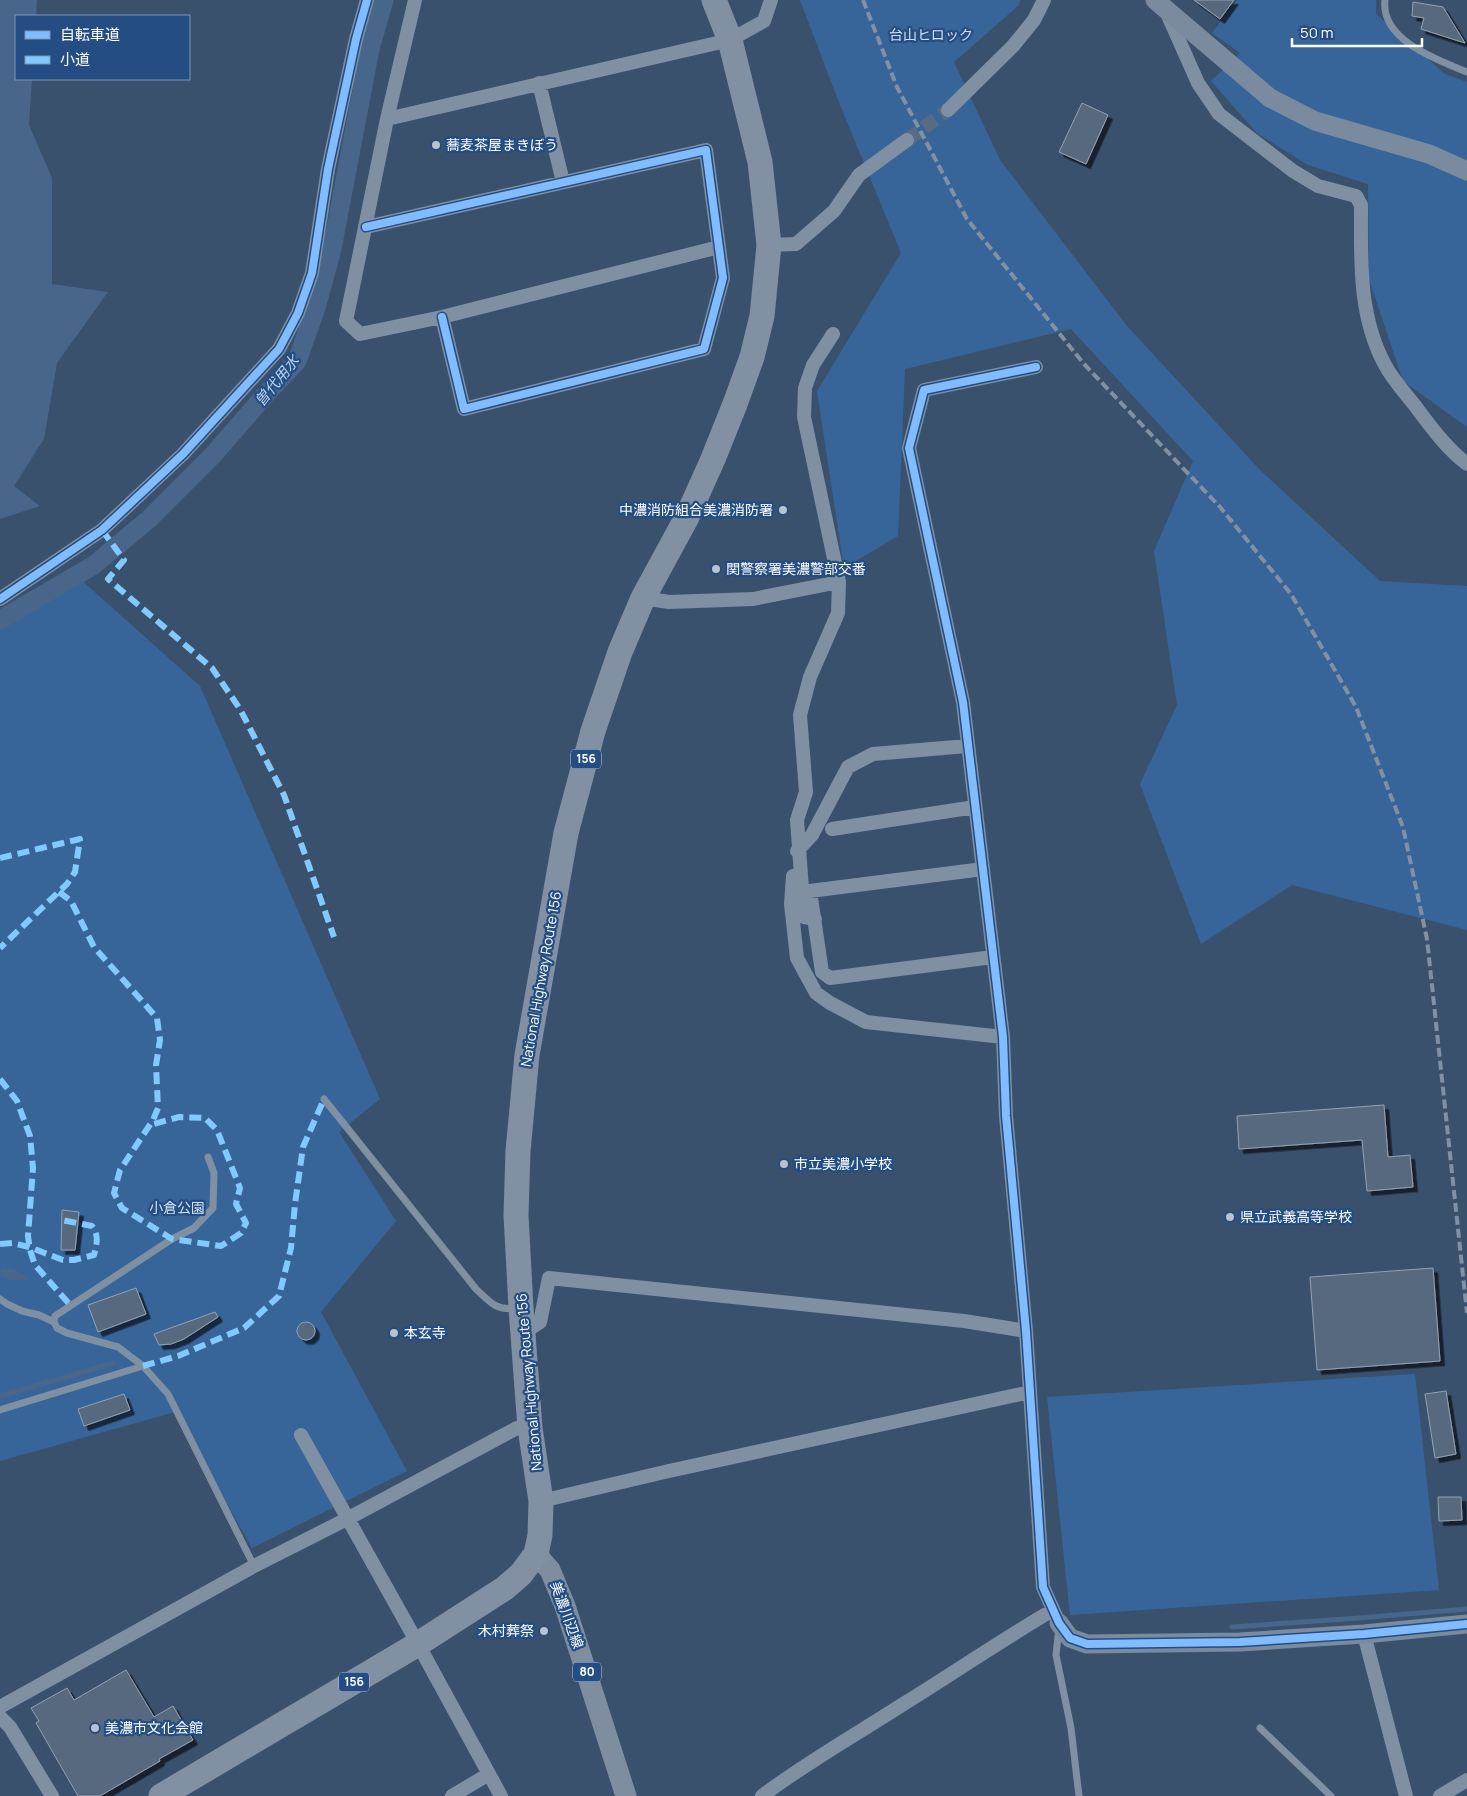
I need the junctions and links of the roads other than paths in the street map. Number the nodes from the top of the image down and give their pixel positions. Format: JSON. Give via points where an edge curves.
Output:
{"nodes":[{"id":1,"x":367,"y":0,"type":"edge"},
{"id":2,"x":415,"y":0,"type":"edge"},
{"id":3,"x":714,"y":0,"type":"edge"},
{"id":4,"x":771,"y":0,"type":"edge"},
{"id":5,"x":1044,"y":0,"type":"edge"},
{"id":6,"x":1384,"y":0,"type":"edge"},
{"id":7,"x":1160,"y":4,"type":"edge"},
{"id":8,"x":730,"y":40,"type":"junction"},
{"id":9,"x":1467,"y":72,"type":"edge"},
{"id":10,"x":539,"y":83,"type":"junction"},
{"id":11,"x":948,"y":110,"type":"tunnel mouth"},
{"id":12,"x":388,"y":119,"type":"junction"},
{"id":13,"x":907,"y":140,"type":"tunnel mouth"},
{"id":14,"x":1467,"y":171,"type":"edge"},
{"id":15,"x":563,"y":182,"type":"junction"},
{"id":16,"x":366,"y":228,"type":"junction"},
{"id":17,"x":770,"y":245,"type":"junction"},
{"id":18,"x":719,"y":247,"type":"junction"},
{"id":19,"x":442,"y":316,"type":"junction"},
{"id":20,"x":833,"y":334,"type":"dead end"},
{"id":21,"x":1036,"y":368,"type":"dead end"},
{"id":22,"x":1467,"y":464,"type":"edge"},
{"id":23,"x":840,"y":582,"type":"junction"},
{"id":24,"x":643,"y":598,"type":"junction"},
{"id":25,"x":0,"y":599,"type":"edge"},
{"id":26,"x":967,"y":746,"type":"junction"},
{"id":27,"x":975,"y":807,"type":"junction"},
{"id":28,"x":832,"y":830,"type":"dead end"},
{"id":29,"x":800,"y":847,"type":"junction"},
{"id":30,"x":982,"y":869,"type":"junction"},
{"id":31,"x":815,"y":919,"type":"junction"},
{"id":32,"x":993,"y":957,"type":"junction"},
{"id":33,"x":1003,"y":1038,"type":"junction"},
{"id":34,"x":324,"y":1099,"type":"dead end"},
{"id":35,"x":208,"y":1157,"type":"dead end"},
{"id":36,"x":0,"y":1299,"type":"edge"},
{"id":37,"x":521,"y":1308,"type":"junction"},
{"id":38,"x":54,"y":1322,"type":"junction"},
{"id":39,"x":1026,"y":1331,"type":"junction"},
{"id":40,"x":523,"y":1332,"type":"junction"},
{"id":41,"x":144,"y":1366,"type":"junction"},
{"id":42,"x":1030,"y":1392,"type":"junction"},
{"id":43,"x":0,"y":1410,"type":"edge"},
{"id":44,"x":530,"y":1428,"type":"junction"},
{"id":45,"x":301,"y":1435,"type":"dead end"},
{"id":46,"x":541,"y":1502,"type":"junction"},
{"id":47,"x":347,"y":1519,"type":"junction"},
{"id":48,"x":536,"y":1554,"type":"junction"},
{"id":49,"x":254,"y":1566,"type":"junction"},
{"id":50,"x":1056,"y":1617,"type":"junction"},
{"id":51,"x":1467,"y":1624,"type":"edge"},
{"id":52,"x":1364,"y":1634,"type":"junction"},
{"id":53,"x":418,"y":1644,"type":"junction"},
{"id":54,"x":0,"y":1707,"type":"edge"},
{"id":55,"x":0,"y":1717,"type":"edge"},
{"id":56,"x":1260,"y":1728,"type":"dead end"},
{"id":57,"x":489,"y":1774,"type":"junction"},
{"id":58,"x":1467,"y":1780,"type":"edge"},
{"id":59,"x":52,"y":1796,"type":"edge"},
{"id":60,"x":161,"y":1796,"type":"edge"},
{"id":61,"x":452,"y":1796,"type":"edge"},
{"id":62,"x":501,"y":1796,"type":"edge"},
{"id":63,"x":626,"y":1796,"type":"edge"},
{"id":64,"x":762,"y":1796,"type":"edge"},
{"id":65,"x":1079,"y":1796,"type":"edge"},
{"id":66,"x":1332,"y":1796,"type":"edge"},
{"id":67,"x":1406,"y":1796,"type":"edge"},
{"id":68,"x":1440,"y":1796,"type":"edge"}],
"edges":[{"from":1,"to":25,"type":"street","via":[[328,169],[312,273],[298,312],[279,349],[183,454],[102,530]]},
{"from":2,"to":12,"type":"street"},
{"from":3,"to":8,"type":"highway","name":"National Highway Route 156","number":"156"},
{"from":4,"to":8,"type":"street","via":[[764,21]]},
{"from":5,"to":11,"type":"street","via":[[1034,20],[1014,46]]},
{"from":6,"to":9,"type":"lane","via":[[1392,29],[1422,53]]},
{"from":7,"to":14,"type":"street","via":[[1270,98],[1315,121],[1429,154]]},
{"from":7,"to":22,"type":"street","via":[[1198,83],[1219,114],[1293,171],[1318,186],[1356,196],[1362,205],[1362,280],[1368,325],[1385,366],[1429,424]]},
{"from":8,"to":10,"type":"street"},
{"from":8,"to":17,"type":"highway","name":"National Highway Route 156","number":"156","via":[[760,162]]},
{"from":10,"to":12,"type":"street"},
{"from":10,"to":15,"type":"street"},
{"from":12,"to":16,"type":"street"},
{"from":13,"to":17,"type":"street","via":[[859,175],[834,211],[796,244]]},
{"from":15,"to":16,"type":"street"},
{"from":15,"to":18,"type":"street","via":[[706,150]]},
{"from":16,"to":19,"type":"street","via":[[346,322],[360,334]]},
{"from":17,"to":24,"type":"highway","name":"National Highway Route 156","number":"156","via":[[762,316],[736,404],[687,517]]},
{"from":18,"to":19,"type":"street"},
{"from":18,"to":19,"type":"street","via":[[723,278],[704,349],[483,405],[464,409]]},
{"from":20,"to":23,"type":"street","via":[[813,365],[805,388],[804,417]]},
{"from":21,"to":26,"type":"street","via":[[924,390],[910,448],[963,702]]},
{"from":23,"to":24,"type":"street","via":[[753,600],[669,602]]},
{"from":23,"to":29,"type":"street","via":[[838,612],[810,677],[800,716],[806,792],[797,820]]},
{"from":24,"to":37,"type":"highway","name":"National Highway Route 156","number":"156","via":[[602,703],[566,833],[527,1055],[516,1215]]},
{"from":26,"to":27,"type":"street"},
{"from":26,"to":29,"type":"street","via":[[873,754],[848,767],[812,835]]},
{"from":27,"to":28,"type":"street"},
{"from":27,"to":30,"type":"street"},
{"from":29,"to":31,"type":"street","via":[[804,917]]},
{"from":29,"to":33,"type":"street","via":[[794,856],[791,904],[797,958],[816,993],[866,1022]]},
{"from":30,"to":31,"type":"street","via":[[810,890]]},
{"from":30,"to":32,"type":"street"},
{"from":31,"to":32,"type":"street","via":[[822,972],[830,978]]},
{"from":32,"to":33,"type":"street"},
{"from":33,"to":39,"type":"street","via":[[1006,1116]]},
{"from":34,"to":37,"type":"lane","via":[[476,1289],[491,1303],[505,1310]]},
{"from":35,"to":38,"type":"lane","via":[[214,1173],[213,1208],[194,1228],[55,1316]]},
{"from":36,"to":38,"type":"lane","via":[[14,1308]]},
{"from":37,"to":40,"type":"highway","name":"National Highway Route 156","number":"156"},
{"from":38,"to":41,"type":"lane","via":[[57,1328],[67,1332],[118,1347]]},
{"from":39,"to":40,"type":"street","via":[[964,1321],[549,1278],[540,1322]]},
{"from":39,"to":42,"type":"street"},
{"from":40,"to":44,"type":"highway","name":"National Highway Route 156","number":"156"},
{"from":41,"to":43,"type":"lane"},
{"from":41,"to":49,"type":"lane","via":[[168,1394]]},
{"from":42,"to":46,"type":"street"},
{"from":42,"to":50,"type":"street","via":[[1044,1586]]},
{"from":44,"to":46,"type":"highway","name":"National Highway Route 156","number":"156"},
{"from":44,"to":47,"type":"street","via":[[516,1428]]},
{"from":45,"to":47,"type":"street"},
{"from":46,"to":48,"type":"highway","name":"National Highway Route 156","number":"156"},
{"from":47,"to":49,"type":"street"},
{"from":47,"to":53,"type":"street"},
{"from":48,"to":53,"type":"highway","name":"National Highway Route 156","number":"156","via":[[505,1588]]},
{"from":48,"to":63,"type":"main road","name":"美濃川辺線","number":"80","via":[[550,1570],[566,1606]]},
{"from":49,"to":54,"type":"street"},
{"from":50,"to":52,"type":"street","via":[[1070,1638],[1087,1644],[1240,1642]]},
{"from":50,"to":64,"type":"street","via":[[1022,1628],[793,1772]]},
{"from":50,"to":65,"type":"lane","via":[[1056,1655],[1071,1728]]},
{"from":51,"to":52,"type":"street"},
{"from":52,"to":67,"type":"street"},
{"from":53,"to":57,"type":"street"},
{"from":53,"to":60,"type":"highway","name":"National Highway Route 156","number":"156"},
{"from":55,"to":59,"type":"street","via":[[10,1727]]},
{"from":56,"to":66,"type":"lane"},
{"from":57,"to":61,"type":"street"},
{"from":57,"to":62,"type":"street"},
{"from":58,"to":68,"type":"street"}]}
